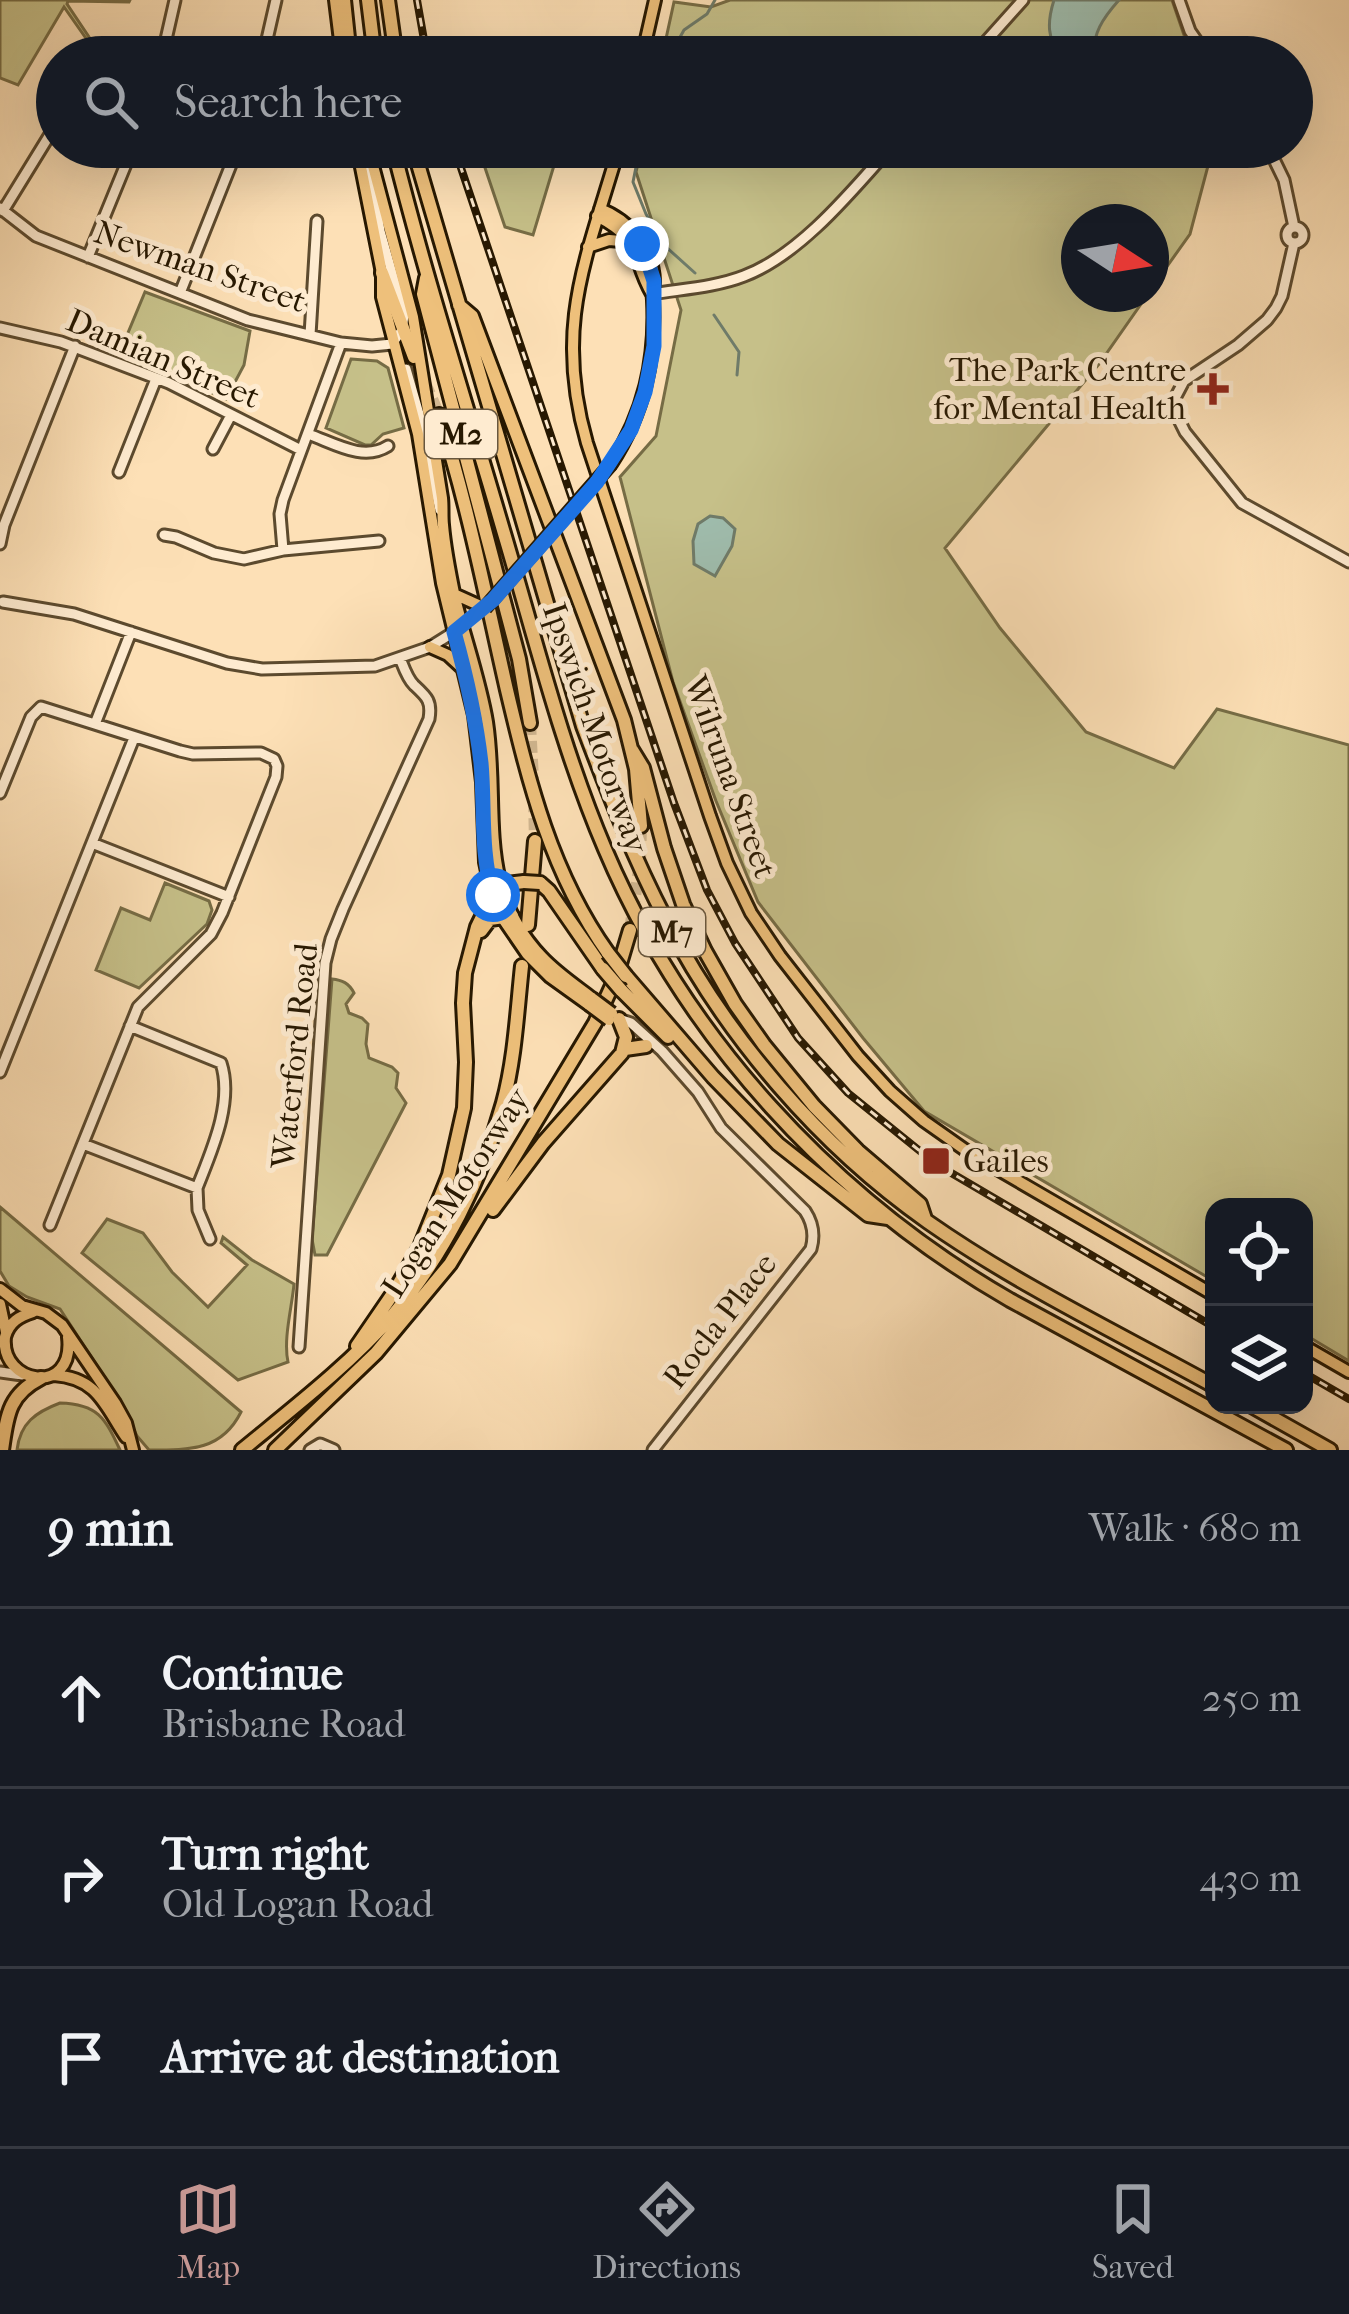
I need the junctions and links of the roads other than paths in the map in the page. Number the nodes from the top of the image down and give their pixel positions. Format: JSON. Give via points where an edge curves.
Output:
{"nodes":[{"id":1,"x":175,"y":0,"type":"edge"},
{"id":2,"x":276,"y":0,"type":"edge"},
{"id":3,"x":335,"y":0,"type":"edge"},
{"id":4,"x":344,"y":0,"type":"edge"},
{"id":5,"x":368,"y":0,"type":"edge"},
{"id":6,"x":388,"y":0,"type":"edge"},
{"id":7,"x":1023,"y":0,"type":"edge"},
{"id":8,"x":1178,"y":0,"type":"edge"},
{"id":9,"x":655,"y":2,"type":"edge"},
{"id":10,"x":167,"y":36,"type":"edge"},
{"id":11,"x":268,"y":36,"type":"edge"},
{"id":12,"x":339,"y":36,"type":"edge"},
{"id":13,"x":348,"y":36,"type":"edge"},
{"id":14,"x":372,"y":36,"type":"edge"},
{"id":15,"x":393,"y":36,"type":"edge"},
{"id":16,"x":646,"y":36,"type":"edge"},
{"id":17,"x":991,"y":36,"type":"edge"},
{"id":18,"x":1193,"y":36,"type":"edge"},
{"id":19,"x":36,"y":156,"type":"edge"},
{"id":20,"x":124,"y":168,"type":"edge"},
{"id":21,"x":230,"y":168,"type":"edge"},
{"id":22,"x":360,"y":168,"type":"edge"},
{"id":23,"x":369,"y":168,"type":"edge"},
{"id":24,"x":373,"y":168,"type":"edge"},
{"id":25,"x":399,"y":168,"type":"edge"},
{"id":26,"x":419,"y":168,"type":"edge"},
{"id":27,"x":612,"y":168,"type":"edge"},
{"id":28,"x":872,"y":168,"type":"edge"},
{"id":29,"x":1278,"y":168,"type":"edge"},
{"id":30,"x":2,"y":210,"type":"edge"},
{"id":31,"x":598,"y":213,"type":"junction"},
{"id":32,"x":317,"y":221,"type":"dead end"},
{"id":33,"x":632,"y":242,"type":"junction"},
{"id":34,"x":588,"y":247,"type":"junction"},
{"id":35,"x":88,"y":257,"type":"junction"},
{"id":36,"x":427,"y":271,"type":"junction"},
{"id":37,"x":382,"y":273,"type":"junction"},
{"id":38,"x":180,"y":293,"type":"junction"},
{"id":39,"x":652,"y":294,"type":"junction"},
{"id":40,"x":458,"y":304,"type":"junction"},
{"id":41,"x":0,"y":328,"type":"edge"},
{"id":42,"x":402,"y":330,"type":"junction"},
{"id":43,"x":310,"y":334,"type":"junction"},
{"id":44,"x":341,"y":343,"type":"junction"},
{"id":45,"x":392,"y":344,"type":"junction"},
{"id":46,"x":75,"y":346,"type":"junction"},
{"id":47,"x":414,"y":356,"type":"dead end"},
{"id":48,"x":156,"y":379,"type":"junction"},
{"id":49,"x":231,"y":415,"type":"junction"},
{"id":50,"x":439,"y":415,"type":"tunnel mouth"},
{"id":51,"x":308,"y":434,"type":"junction"},
{"id":52,"x":388,"y":446,"type":"dead end"},
{"id":53,"x":213,"y":449,"type":"dead end"},
{"id":54,"x":301,"y":450,"type":"junction"},
{"id":55,"x":119,"y":472,"type":"dead end"},
{"id":56,"x":442,"y":520,"type":"junction"},
{"id":57,"x":164,"y":536,"type":"dead end"},
{"id":58,"x":379,"y":541,"type":"dead end"},
{"id":59,"x":0,"y":544,"type":"edge"},
{"id":60,"x":284,"y":550,"type":"junction"},
{"id":61,"x":1349,"y":562,"type":"edge"},
{"id":62,"x":454,"y":594,"type":"junction"},
{"id":63,"x":1,"y":606,"type":"edge"},
{"id":64,"x":482,"y":609,"type":"junction"},
{"id":65,"x":459,"y":629,"type":"junction"},
{"id":66,"x":131,"y":632,"type":"junction"},
{"id":67,"x":430,"y":647,"type":"junction"},
{"id":68,"x":400,"y":658,"type":"junction"},
{"id":69,"x":463,"y":670,"type":"junction"},
{"id":70,"x":530,"y":723,"type":"tunnel mouth"},
{"id":71,"x":95,"y":724,"type":"junction"},
{"id":72,"x":134,"y":738,"type":"junction"},
{"id":73,"x":632,"y":750,"type":"junction"},
{"id":74,"x":0,"y":793,"type":"edge"},
{"id":75,"x":641,"y":826,"type":"tunnel mouth"},
{"id":76,"x":535,"y":841,"type":"tunnel mouth"},
{"id":77,"x":92,"y":843,"type":"junction"},
{"id":78,"x":494,"y":889,"type":"junction"},
{"id":79,"x":229,"y":897,"type":"junction"},
{"id":80,"x":507,"y":916,"type":"junction"},
{"id":81,"x":528,"y":925,"type":"dead end"},
{"id":82,"x":630,"y":930,"type":"tunnel mouth"},
{"id":83,"x":473,"y":940,"type":"junction"},
{"id":84,"x":522,"y":966,"type":"dead end"},
{"id":85,"x":623,"y":983,"type":"junction"},
{"id":86,"x":616,"y":1021,"type":"junction"},
{"id":87,"x":130,"y":1026,"type":"junction"},
{"id":88,"x":646,"y":1046,"type":"junction"},
{"id":89,"x":625,"y":1048,"type":"junction"},
{"id":90,"x":668,"y":1060,"type":"junction"},
{"id":91,"x":0,"y":1072,"type":"edge"},
{"id":92,"x":83,"y":1144,"type":"junction"},
{"id":93,"x":197,"y":1189,"type":"junction"},
{"id":94,"x":890,"y":1218,"type":"junction"},
{"id":95,"x":925,"y":1220,"type":"junction"},
{"id":96,"x":50,"y":1225,"type":"dead end"},
{"id":97,"x":469,"y":1236,"type":"junction"},
{"id":98,"x":211,"y":1238,"type":"dead end"},
{"id":99,"x":0,"y":1289,"type":"edge"},
{"id":100,"x":1205,"y":1290,"type":"edge"},
{"id":101,"x":0,"y":1304,"type":"edge"},
{"id":102,"x":36,"y":1312,"type":"junction"},
{"id":103,"x":6,"y":1332,"type":"junction"},
{"id":104,"x":68,"y":1334,"type":"junction"},
{"id":105,"x":299,"y":1347,"type":"dead end"},
{"id":106,"x":2,"y":1349,"type":"edge"},
{"id":107,"x":1313,"y":1351,"type":"edge"},
{"id":108,"x":355,"y":1353,"type":"junction"},
{"id":109,"x":0,"y":1372,"type":"edge"},
{"id":110,"x":1349,"y":1372,"type":"edge"},
{"id":111,"x":22,"y":1376,"type":"junction"},
{"id":112,"x":46,"y":1377,"type":"junction"},
{"id":113,"x":1205,"y":1381,"type":"edge"},
{"id":114,"x":1266,"y":1414,"type":"edge"},
{"id":115,"x":132,"y":1447,"type":"edge"},
{"id":116,"x":2,"y":1450,"type":"edge"},
{"id":117,"x":242,"y":1450,"type":"edge"},
{"id":118,"x":275,"y":1450,"type":"edge"},
{"id":119,"x":310,"y":1450,"type":"edge"},
{"id":120,"x":334,"y":1450,"type":"edge"},
{"id":121,"x":652,"y":1450,"type":"edge"},
{"id":122,"x":1286,"y":1450,"type":"edge"},
{"id":123,"x":1330,"y":1450,"type":"edge"}],
"edges":[{"from":1,"to":10,"type":"street"},
{"from":2,"to":11,"type":"street"},
{"from":3,"to":12,"type":"main road"},
{"from":4,"to":13,"type":"main road"},
{"from":5,"to":14,"type":"highway"},
{"from":6,"to":15,"type":"highway"},
{"from":7,"to":17,"type":"street"},
{"from":8,"to":18,"type":"street"},
{"from":9,"to":16,"type":"main road"},
{"from":19,"to":30,"type":"street"},
{"from":20,"to":35,"type":"street"},
{"from":21,"to":38,"type":"street"},
{"from":22,"to":37,"type":"main road"},
{"from":23,"to":42,"type":"street"},
{"from":24,"to":56,"type":"main road","via":[[416,332]]},
{"from":25,"to":36,"type":"highway","name":"Ipswich Motorway","number":"M2"},
{"from":26,"to":40,"type":"highway","name":"Ipswich Motorway","number":"M2"},
{"from":27,"to":31,"type":"main road","name":"Wilruna Street"},
{"from":28,"to":39,"type":"street","via":[[778,258],[739,278]]},
{"from":29,"to":61,"type":"street","via":[[1303,237],[1294,243],[1282,296],[1267,320],[1184,381],[1177,414],[1241,503]]},
{"from":30,"to":35,"type":"street","name":"Newman Street","via":[[36,236]]},
{"from":31,"to":33,"type":"main road"},
{"from":31,"to":34,"type":"main road","name":"Wilruna Street"},
{"from":31,"to":39,"type":"main road","via":[[622,219],[637,236]]},
{"from":32,"to":43,"type":"street"},
{"from":33,"to":34,"type":"main road"},
{"from":33,"to":39,"type":"main road"},
{"from":34,"to":100,"type":"main road","name":"Wilruna Street","via":[[572,335],[582,424],[710,816],[752,913],[859,1056],[924,1121]]},
{"from":35,"to":38,"type":"street","name":"Newman Street"},
{"from":36,"to":70,"type":"highway","number":"M2","via":[[423,294]]},
{"from":36,"to":94,"type":"highway","name":"Ipswich Motorway","number":"M7","via":[[575,772],[622,888],[679,987],[751,1084]]},
{"from":37,"to":42,"type":"highway"},
{"from":37,"to":45,"type":"main road"},
{"from":38,"to":43,"type":"street","name":"Newman Street"},
{"from":39,"to":64,"type":"main road","bridge":true,"via":[[650,372],[631,430],[611,464]]},
{"from":40,"to":73,"type":"highway","number":"M2","via":[[472,316]]},
{"from":40,"to":95,"type":"highway","name":"Ipswich Motorway","number":"M7","via":[[583,726],[667,922],[768,1072]]},
{"from":41,"to":46,"type":"street","name":"Damian Street"},
{"from":42,"to":45,"type":"street"},
{"from":42,"to":47,"type":"highway"},
{"from":43,"to":44,"type":"street","name":"Newman Street"},
{"from":44,"to":45,"type":"street","name":"Newman Street"},
{"from":44,"to":51,"type":"street"},
{"from":45,"to":56,"type":"street","via":[[415,399]]},
{"from":45,"to":65,"type":"main road","via":[[418,434],[442,583]]},
{"from":46,"to":48,"type":"street","name":"Damian Street"},
{"from":46,"to":59,"type":"street"},
{"from":48,"to":49,"type":"street","name":"Damian Street"},
{"from":48,"to":55,"type":"street"},
{"from":49,"to":53,"type":"street"},
{"from":49,"to":54,"type":"street","name":"Damian Street"},
{"from":50,"to":85,"type":"highway","bridge":true,"via":[[537,809],[570,893]]},
{"from":51,"to":52,"type":"street","via":[[359,453]]},
{"from":51,"to":54,"type":"street"},
{"from":54,"to":60,"type":"street","via":[[280,514]]},
{"from":56,"to":62,"type":"main road"},
{"from":57,"to":60,"type":"street","via":[[231,558]]},
{"from":58,"to":60,"type":"street"},
{"from":62,"to":64,"type":"main road"},
{"from":62,"to":65,"type":"main road"},
{"from":63,"to":66,"type":"street","via":[[74,614]]},
{"from":64,"to":65,"type":"main road"},
{"from":65,"to":67,"type":"street"},
{"from":65,"to":69,"type":"main road"},
{"from":65,"to":78,"type":"main road","via":[[487,726]]},
{"from":66,"to":68,"type":"street","via":[[262,669],[356,668]]},
{"from":66,"to":71,"type":"street"},
{"from":67,"to":68,"type":"street"},
{"from":67,"to":69,"type":"main road"},
{"from":68,"to":105,"type":"street","name":"Waterford Road","via":[[431,704],[429,719],[327,954]]},
{"from":69,"to":78,"type":"main road"},
{"from":71,"to":72,"type":"street"},
{"from":71,"to":74,"type":"street","via":[[35,710]]},
{"from":72,"to":77,"type":"street"},
{"from":72,"to":79,"type":"street","via":[[193,754],[274,759],[276,778]]},
{"from":73,"to":75,"type":"highway","number":"M2"},
{"from":73,"to":95,"type":"highway","via":[[683,904],[721,980],[788,1076],[920,1204]]},
{"from":76,"to":81,"type":"highway"},
{"from":77,"to":79,"type":"street"},
{"from":77,"to":91,"type":"street"},
{"from":78,"to":80,"type":"main road"},
{"from":78,"to":83,"type":"highway"},
{"from":78,"to":85,"type":"highway","bridge":true,"via":[[539,883],[603,969]]},
{"from":79,"to":87,"type":"street","via":[[211,934],[145,997]]},
{"from":80,"to":83,"type":"highway","via":[[488,921]]},
{"from":80,"to":86,"type":"main road","bridge":true},
{"from":82,"to":97,"type":"highway","name":"Logan Motorway","via":[[602,1011]]},
{"from":83,"to":108,"type":"highway","via":[[463,987],[464,1108],[449,1175],[420,1247]]},
{"from":84,"to":108,"type":"highway","name":"Logan Motorway","via":[[504,1101],[473,1186],[416,1285]]},
{"from":85,"to":94,"type":"highway","via":[[806,1168],[868,1215]]},
{"from":86,"to":88,"type":"street","name":"Rocla Place"},
{"from":86,"to":89,"type":"highway"},
{"from":86,"to":90,"type":"street","name":"Rocla Place","via":[[631,1023]]},
{"from":87,"to":92,"type":"street"},
{"from":87,"to":93,"type":"street","via":[[221,1063],[221,1122]]},
{"from":88,"to":89,"type":"highway"},
{"from":88,"to":90,"type":"street","name":"Rocla Place"},
{"from":89,"to":97,"type":"highway"},
{"from":90,"to":121,"type":"street","name":"Rocla Place","via":[[721,1128],[806,1211],[814,1241]]},
{"from":92,"to":93,"type":"street"},
{"from":92,"to":96,"type":"street"},
{"from":93,"to":98,"type":"street"},
{"from":94,"to":122,"type":"highway","name":"Ipswich Motorway","number":"M7","via":[[985,1286]]},
{"from":95,"to":113,"type":"highway","name":"Ipswich Motorway","number":"M7"},
{"from":97,"to":118,"type":"highway","name":"Logan Motorway","via":[[386,1343]]},
{"from":99,"to":102,"type":"main road"},
{"from":101,"to":103,"type":"main road"},
{"from":102,"to":103,"type":"main road"},
{"from":102,"to":104,"type":"main road"},
{"from":103,"to":106,"type":"main road"},
{"from":104,"to":112,"type":"main road","via":[[65,1362]]},
{"from":104,"to":115,"type":"main road","via":[[115,1403]]},
{"from":106,"to":111,"type":"main road"},
{"from":107,"to":110,"type":"main road"},
{"from":108,"to":117,"type":"highway","name":"Logan Motorway"},
{"from":109,"to":111,"type":"street"},
{"from":111,"to":112,"type":"main road"},
{"from":112,"to":115,"type":"main road","via":[[74,1377],[96,1392]]},
{"from":112,"to":116,"type":"highway","via":[[14,1401]]},
{"from":114,"to":123,"type":"highway"},
{"from":119,"to":120,"type":"street"}]}
